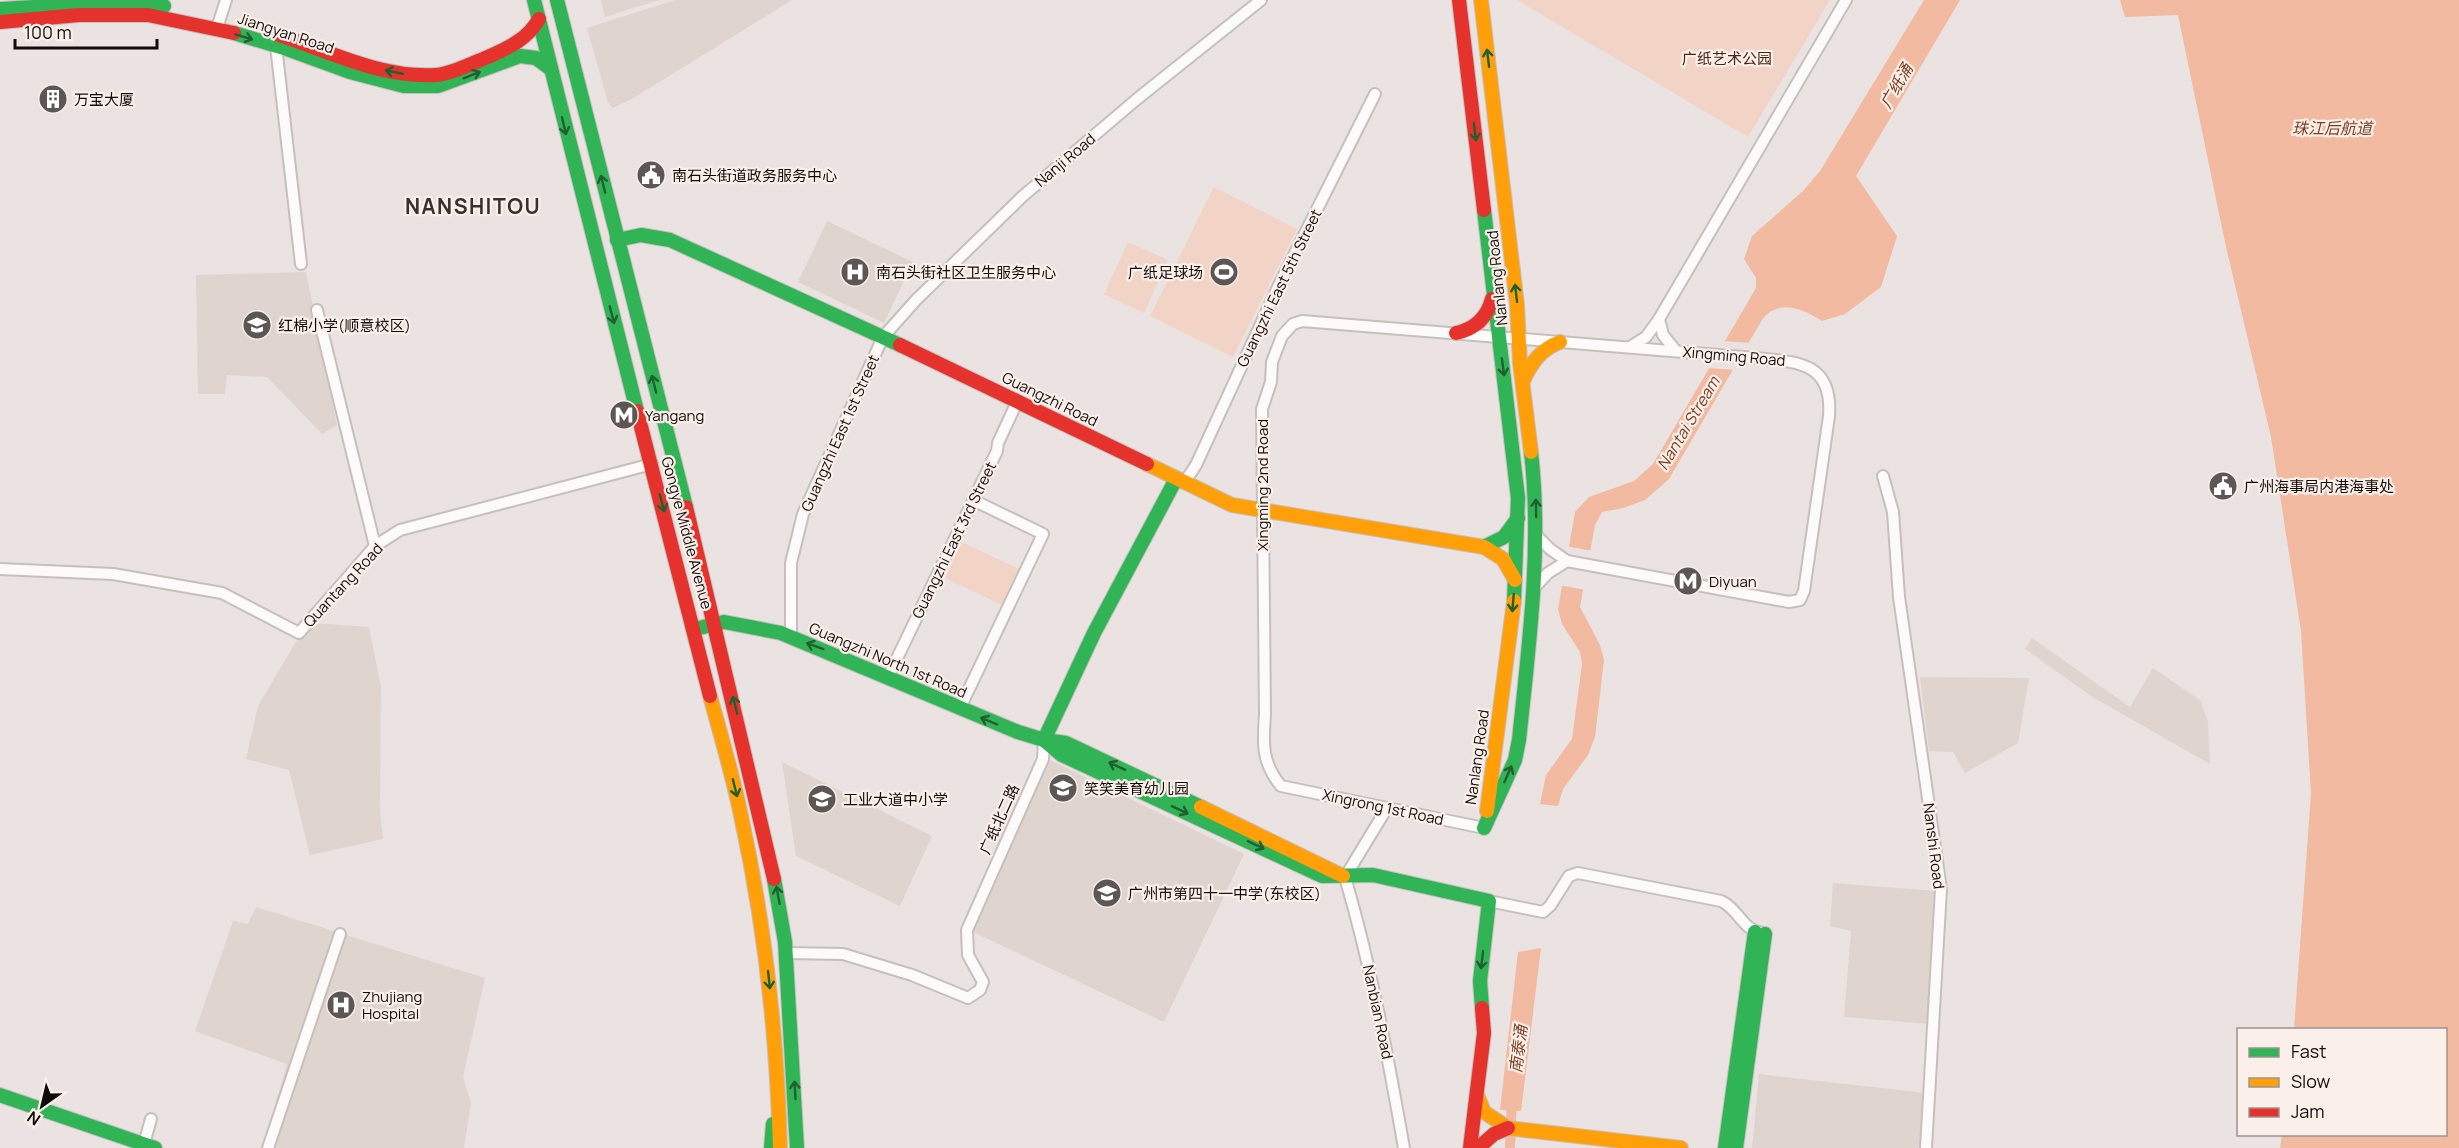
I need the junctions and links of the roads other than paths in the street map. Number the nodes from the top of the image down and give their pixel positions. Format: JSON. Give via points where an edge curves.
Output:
{"nodes":[{"id":1,"x":226,"y":0,"type":"edge"},
{"id":2,"x":534,"y":0,"type":"edge"},
{"id":3,"x":556,"y":0,"type":"edge"},
{"id":4,"x":1261,"y":0,"type":"edge"},
{"id":5,"x":1459,"y":0,"type":"edge"},
{"id":6,"x":1481,"y":0,"type":"edge"},
{"id":7,"x":1845,"y":0,"type":"edge"},
{"id":8,"x":0,"y":9,"type":"edge"},
{"id":9,"x":539,"y":19,"type":"junction"},
{"id":10,"x":0,"y":22,"type":"edge"},
{"id":11,"x":219,"y":23,"type":"junction"},
{"id":12,"x":276,"y":46,"type":"junction"},
{"id":13,"x":551,"y":69,"type":"junction"},
{"id":14,"x":1375,"y":94,"type":"dead end"},
{"id":15,"x":617,"y":240,"type":"junction"},
{"id":16,"x":1510,"y":246,"type":"junction"},
{"id":17,"x":1488,"y":250,"type":"junction"},
{"id":18,"x":301,"y":264,"type":"dead end"},
{"id":19,"x":1493,"y":294,"type":"junction"},
{"id":20,"x":317,"y":310,"type":"dead end"},
{"id":21,"x":1659,"y":319,"type":"junction"},
{"id":22,"x":1456,"y":333,"type":"junction"},
{"id":23,"x":1499,"y":336,"type":"junction"},
{"id":24,"x":883,"y":337,"type":"junction"},
{"id":25,"x":1519,"y":338,"type":"junction"},
{"id":26,"x":1560,"y":342,"type":"junction"},
{"id":27,"x":1630,"y":348,"type":"junction"},
{"id":28,"x":1681,"y":352,"type":"junction"},
{"id":29,"x":1523,"y":383,"type":"junction"},
{"id":30,"x":1017,"y":402,"type":"junction"},
{"id":31,"x":1528,"y":424,"type":"junction"},
{"id":32,"x":1511,"y":426,"type":"junction"},
{"id":33,"x":652,"y":464,"type":"junction"},
{"id":34,"x":1883,"y":476,"type":"dead end"},
{"id":35,"x":1180,"y":481,"type":"junction"},
{"id":36,"x":974,"y":500,"type":"junction"},
{"id":37,"x":1262,"y":512,"type":"junction"},
{"id":38,"x":1519,"y":516,"type":"junction"},
{"id":39,"x":1536,"y":535,"type":"junction"},
{"id":40,"x":375,"y":546,"type":"junction"},
{"id":41,"x":1484,"y":547,"type":"junction"},
{"id":42,"x":1562,"y":561,"type":"junction"},
{"id":43,"x":0,"y":569,"type":"edge"},
{"id":44,"x":1515,"y":580,"type":"junction"},
{"id":45,"x":1534,"y":588,"type":"junction"},
{"id":46,"x":715,"y":624,"type":"junction"},
{"id":47,"x":695,"y":629,"type":"junction"},
{"id":48,"x":790,"y":637,"type":"junction"},
{"id":49,"x":888,"y":676,"type":"junction"},
{"id":50,"x":960,"y":708,"type":"junction"},
{"id":51,"x":1044,"y":740,"type":"junction"},
{"id":52,"x":1281,"y":786,"type":"joint"},
{"id":53,"x":1387,"y":808,"type":"junction"},
{"id":54,"x":1484,"y":828,"type":"junction"},
{"id":55,"x":1345,"y":877,"type":"junction"},
{"id":56,"x":1489,"y":902,"type":"junction"},
{"id":57,"x":1760,"y":933,"type":"junction"},
{"id":58,"x":340,"y":934,"type":"dead end"},
{"id":59,"x":785,"y":953,"type":"junction"},
{"id":60,"x":776,"y":1080,"type":"junction"},
{"id":61,"x":1477,"y":1092,"type":"junction"},
{"id":62,"x":0,"y":1095,"type":"edge"},
{"id":63,"x":0,"y":1104,"type":"edge"},
{"id":64,"x":152,"y":1119,"type":"dead end"},
{"id":65,"x":1508,"y":1128,"type":"junction"},
{"id":66,"x":149,"y":1146,"type":"edge"},
{"id":67,"x":126,"y":1148,"type":"edge"},
{"id":68,"x":268,"y":1148,"type":"edge"},
{"id":69,"x":771,"y":1148,"type":"edge"},
{"id":70,"x":780,"y":1148,"type":"edge"},
{"id":71,"x":797,"y":1148,"type":"edge"},
{"id":72,"x":1404,"y":1148,"type":"edge"},
{"id":73,"x":1470,"y":1148,"type":"edge"},
{"id":74,"x":1478,"y":1148,"type":"edge"},
{"id":75,"x":1681,"y":1148,"type":"edge"},
{"id":76,"x":1725,"y":1148,"type":"edge"},
{"id":77,"x":1736,"y":1148,"type":"edge"},
{"id":78,"x":1926,"y":1148,"type":"edge"}],
"edges":[{"from":1,"to":11,"type":"street"},
{"from":2,"to":9,"type":"street","name":"Gongye Middle Avenue"},
{"from":15,"to":3,"type":"street","one_way":true},
{"from":4,"to":24,"type":"street","name":"Nanji Road","via":[[1023,196]]},
{"from":5,"to":17,"type":"street","name":"Nanlang Road","one_way":true},
{"from":16,"to":6,"type":"street","name":"Nanlang Road","one_way":true},
{"from":7,"to":21,"type":"street"},
{"from":8,"to":11,"type":"street","name":"Jiangyan Road","via":[[121,2],[171,7]]},
{"from":9,"to":11,"type":"street","name":"Jiangyan Road","one_way":true,"via":[[533,31],[515,43],[458,68],[425,76],[389,71]]},
{"from":9,"to":13,"type":"street","name":"Gongye Middle Avenue"},
{"from":10,"to":11,"type":"street","name":"Jiangyan Road","via":[[79,15],[148,15]]},
{"from":11,"to":12,"type":"street","name":"Jiangyan Road","one_way":true},
{"from":12,"to":13,"type":"street","name":"Jiangyan Road","one_way":true,"via":[[404,86],[438,86],[520,56],[536,58]]},
{"from":12,"to":18,"type":"street"},
{"from":13,"to":33,"type":"street","name":"Gongye Middle Avenue","one_way":true},
{"from":14,"to":35,"type":"street","name":"Guangzhi East 5th Street","via":[[1278,287],[1196,465]]},
{"from":15,"to":24,"type":"street","name":"Guangzhi Road","via":[[657,235]]},
{"from":46,"to":15,"type":"street","one_way":true},
{"from":16,"to":17,"type":"street","via":[[1500,256]]},
{"from":25,"to":16,"type":"street","name":"Nanlang Road","one_way":true},
{"from":17,"to":19,"type":"street","name":"Nanlang Road"},
{"from":19,"to":22,"type":"street","via":[[1480,322]]},
{"from":19,"to":23,"type":"street","name":"Nanlang Road"},
{"from":20,"to":40,"type":"street"},
{"from":21,"to":27,"type":"street"},
{"from":21,"to":28,"type":"street","via":[[1663,335]]},
{"from":22,"to":23,"type":"street","name":"Xingming 2nd Road"},
{"from":22,"to":37,"type":"street","name":"Xingming 2nd Road","via":[[1302,321],[1288,327],[1273,355],[1262,409]]},
{"from":23,"to":25,"type":"street","name":"Xingming Road"},
{"from":23,"to":32,"type":"street","name":"Nanlang Road","one_way":true},
{"from":24,"to":30,"type":"street","name":"Guangzhi Road"},
{"from":24,"to":48,"type":"street","name":"Guangzhi East 1st Street","via":[[803,514],[791,563]]},
{"from":25,"to":26,"type":"street","name":"Xingming Road"},
{"from":25,"to":29,"type":"street","name":"Nanlang Road"},
{"from":26,"to":27,"type":"street","name":"Xingming Road"},
{"from":26,"to":29,"type":"street","via":[[1540,353]]},
{"from":27,"to":28,"type":"street","name":"Xingming Road"},
{"from":28,"to":42,"type":"street","name":"Xingming Road","via":[[1796,362],[1819,376],[1829,416],[1800,600],[1789,602]]},
{"from":29,"to":31,"type":"street","name":"Nanlang Road"},
{"from":30,"to":35,"type":"street","name":"Guangzhi Road"},
{"from":30,"to":36,"type":"street","name":"Guangzhi East 3rd Street"},
{"from":31,"to":32,"type":"street","via":[[1518,420]]},
{"from":39,"to":31,"type":"street","name":"Nanlang Road","one_way":true},
{"from":32,"to":38,"type":"street","name":"Nanlang Road"},
{"from":33,"to":40,"type":"street","name":"Quantang Road","via":[[399,530]]},
{"from":33,"to":47,"type":"street","name":"Gongye Middle Avenue","one_way":true},
{"from":34,"to":78,"type":"street","name":"Nanshi Road","via":[[1893,512],[1899,597],[1941,889]]},
{"from":35,"to":37,"type":"street","name":"Guangzhi Road","via":[[1232,506]]},
{"from":35,"to":51,"type":"street","name":"广纸北二路","via":[[1094,633]]},
{"from":36,"to":49,"type":"street","name":"Guangzhi East 3rd Street"},
{"from":36,"to":50,"type":"street","via":[[1043,534]]},
{"from":37,"to":41,"type":"street","name":"Guangzhi Road"},
{"from":37,"to":52,"type":"street","name":"Xingming 2nd Road","via":[[1262,744]]},
{"from":38,"to":41,"type":"street","via":[[1504,537]]},
{"from":38,"to":44,"type":"street","name":"Nanlang Road"},
{"from":39,"to":42,"type":"street"},
{"from":39,"to":45,"type":"street","name":"Nanlang Road"},
{"from":40,"to":43,"type":"street","name":"Quantang Road","via":[[299,633],[222,593],[113,574]]},
{"from":41,"to":44,"type":"street","name":"Guangzhi Road","via":[[1503,559]]},
{"from":42,"to":45,"type":"street"},
{"from":44,"to":54,"type":"street","name":"Nanlang Road","one_way":true},
{"from":54,"to":45,"type":"street","name":"Nanlang Road","one_way":true,"via":[[1517,751]]},
{"from":46,"to":47,"type":"street","name":"Guangzhi North 1st Road"},
{"from":46,"to":48,"type":"street","name":"Guangzhi North 1st Road","via":[[736,623]]},
{"from":59,"to":46,"type":"street","one_way":true,"via":[[768,845]]},
{"from":47,"to":60,"type":"street","name":"Gongye Middle Avenue","one_way":true,"via":[[752,868],[768,974]]},
{"from":49,"to":48,"type":"street","name":"Guangzhi North 1st Road","one_way":true},
{"from":49,"to":50,"type":"street","name":"Guangzhi North 1st Road"},
{"from":51,"to":50,"type":"street","name":"Guangzhi North 1st Road","one_way":true},
{"from":51,"to":55,"type":"street","name":"Guangzhi North 1st Road","via":[[1062,755],[1322,876]]},
{"from":51,"to":59,"type":"street","name":"广纸北二路","via":[[1043,759],[967,930],[968,955],[983,982],[980,990],[968,998],[912,975],[843,954]]},
{"from":52,"to":53,"type":"street","name":"Xingrong 1st Road"},
{"from":53,"to":54,"type":"street","name":"Xingrong 1st Road"},
{"from":53,"to":55,"type":"street"},
{"from":55,"to":56,"type":"street","name":"Guangzhi North 1st Road","via":[[1373,875]]},
{"from":55,"to":72,"type":"street","name":"Nanbian Road","via":[[1388,1054]]},
{"from":56,"to":57,"type":"street","via":[[1543,912],[1569,876],[1578,873],[1721,901],[1747,927]]},
{"from":56,"to":61,"type":"street","one_way":true,"via":[[1480,975],[1484,1033]]},
{"from":57,"to":76,"type":"street"},
{"from":57,"to":77,"type":"street"},
{"from":58,"to":68,"type":"street"},
{"from":71,"to":59,"type":"street","one_way":true},
{"from":60,"to":69,"type":"street"},
{"from":60,"to":70,"type":"street"},
{"from":61,"to":65,"type":"street","via":[[1484,1112]]},
{"from":61,"to":73,"type":"street"},
{"from":62,"to":66,"type":"street"},
{"from":63,"to":67,"type":"street"},
{"from":64,"to":66,"type":"street"},
{"from":65,"to":74,"type":"street"},
{"from":65,"to":75,"type":"street"}]}
